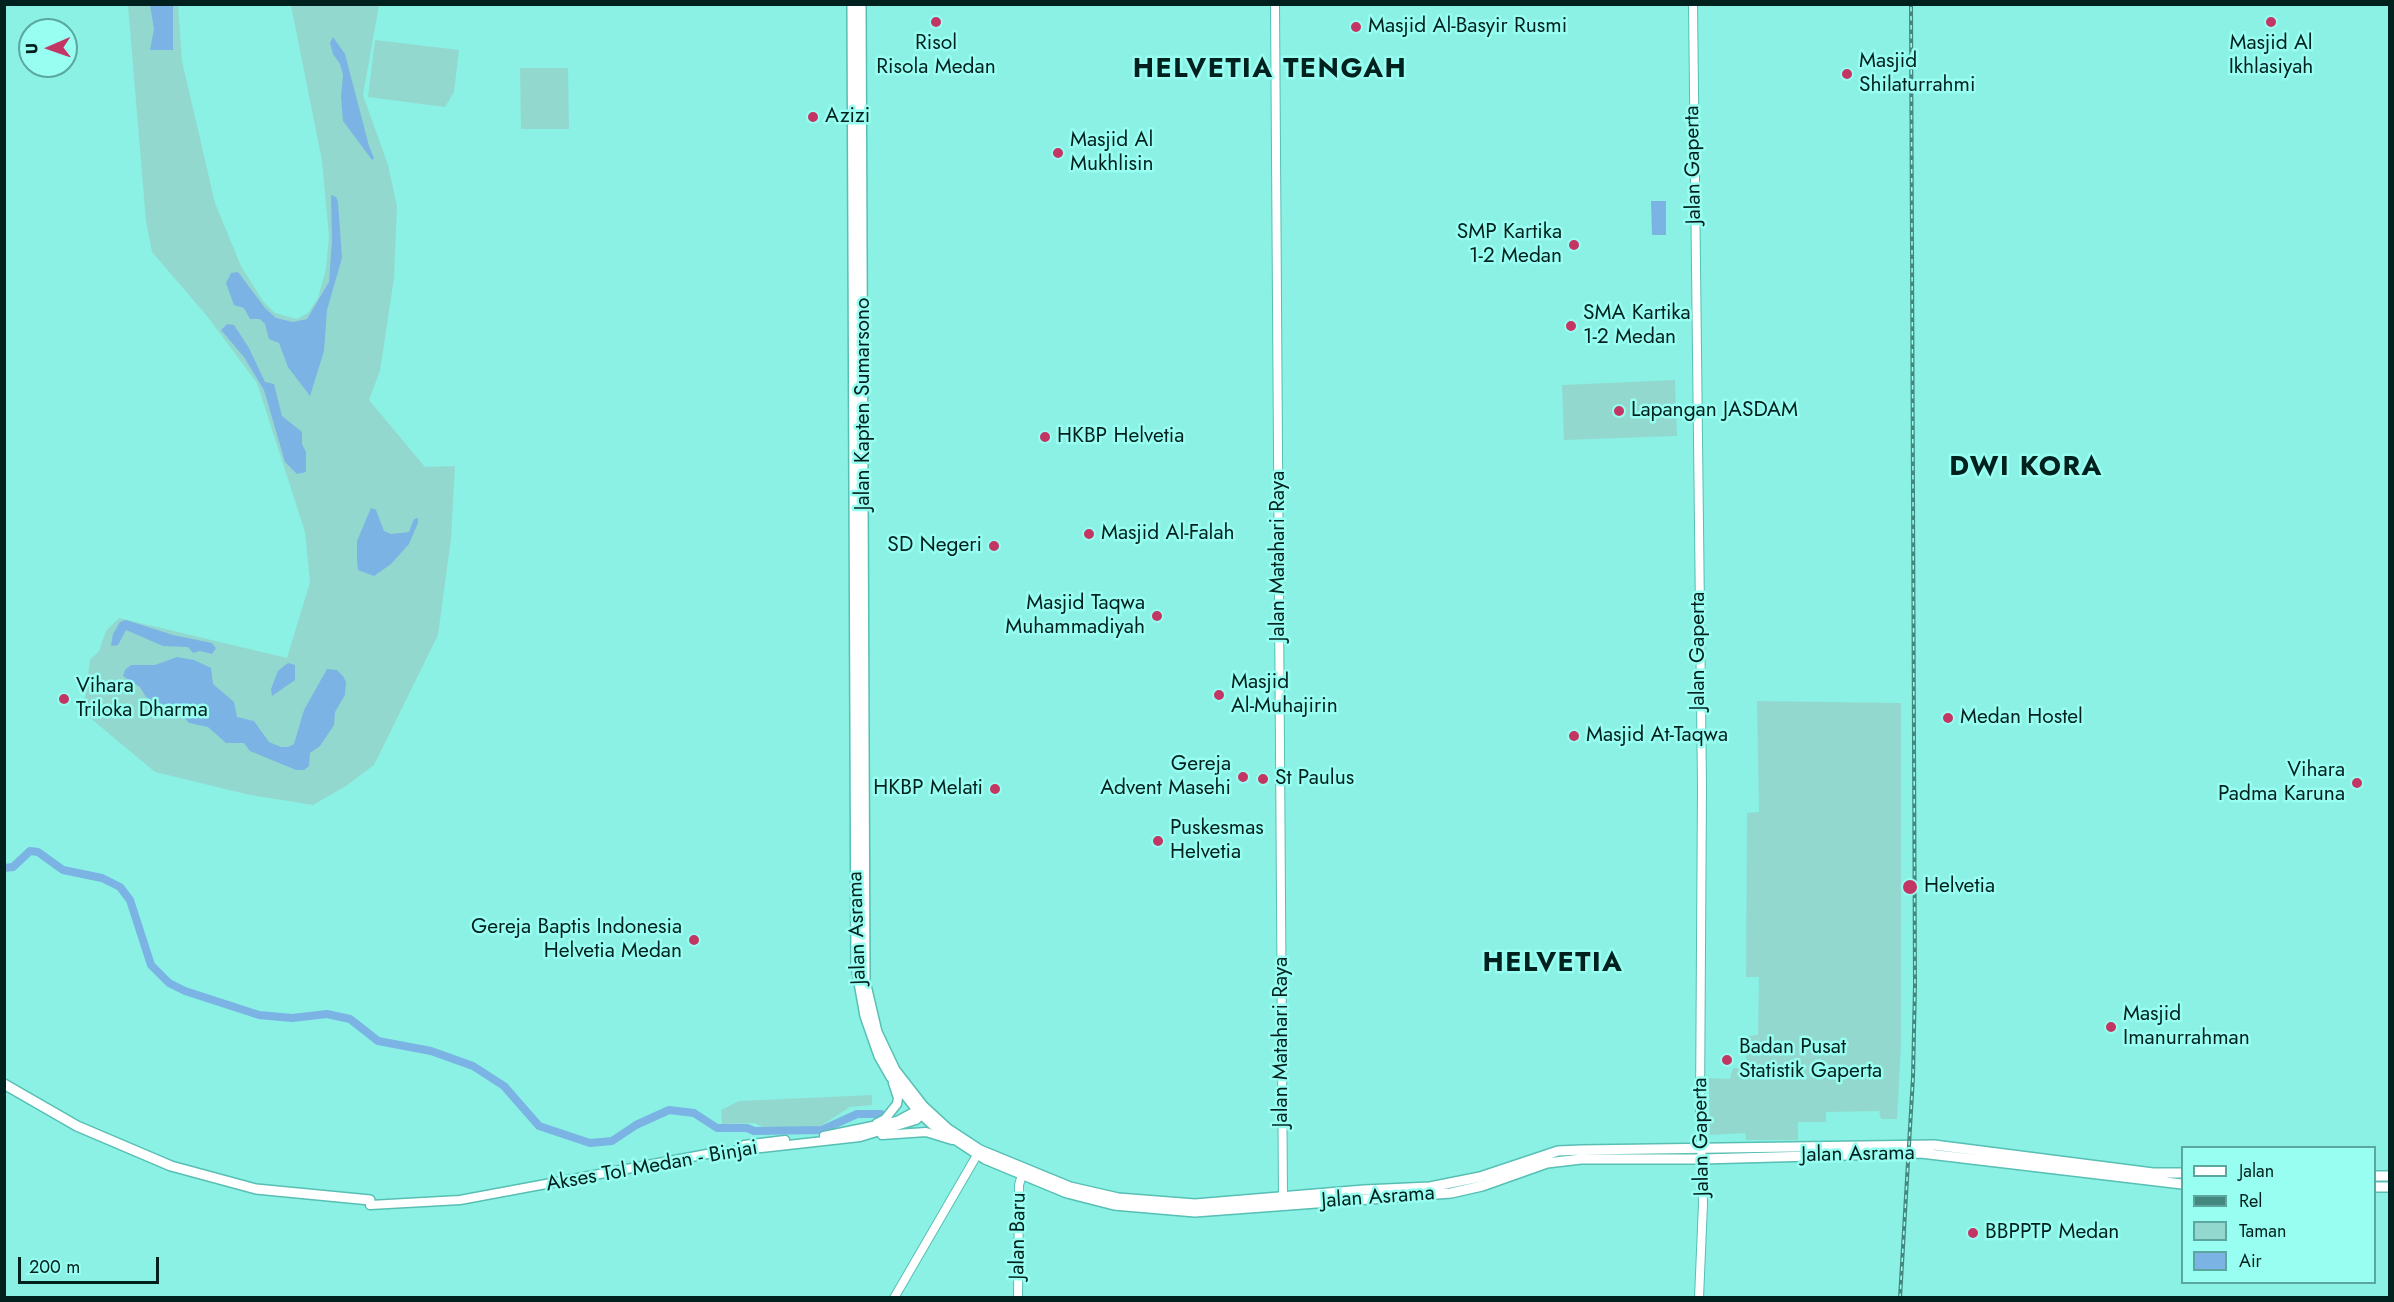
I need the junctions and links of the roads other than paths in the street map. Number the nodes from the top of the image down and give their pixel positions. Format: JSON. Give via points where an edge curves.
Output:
{"nodes":[{"id":1,"x":852,"y":4,"type":"edge"},
{"id":2,"x":861,"y":4,"type":"edge"},
{"id":3,"x":1275,"y":4,"type":"edge"},
{"id":4,"x":1693,"y":4,"type":"edge"},
{"id":5,"x":864,"y":349,"type":"junction"},
{"id":6,"x":853,"y":350,"type":"junction"},
{"id":7,"x":861,"y":802,"type":"junction"},
{"id":8,"x":891,"y":1077,"type":"junction"},
{"id":9,"x":4,"y":1084,"type":"edge"},
{"id":10,"x":4,"y":1090,"type":"edge"},
{"id":11,"x":923,"y":1110,"type":"junction"},
{"id":12,"x":869,"y":1128,"type":"junction"},
{"id":13,"x":864,"y":1137,"type":"junction"},
{"id":14,"x":953,"y":1140,"type":"junction"},
{"id":15,"x":1701,"y":1149,"type":"junction"},
{"id":16,"x":977,"y":1155,"type":"junction"},
{"id":17,"x":1702,"y":1159,"type":"junction"},
{"id":18,"x":2181,"y":1173,"type":"edge"},
{"id":19,"x":1021,"y":1177,"type":"junction"},
{"id":20,"x":557,"y":1180,"type":"junction"},
{"id":21,"x":2181,"y":1184,"type":"edge"},
{"id":22,"x":1283,"y":1196,"type":"junction"},
{"id":23,"x":370,"y":1202,"type":"junction"},
{"id":24,"x":894,"y":1298,"type":"edge"},
{"id":25,"x":1018,"y":1298,"type":"edge"},
{"id":26,"x":1700,"y":1298,"type":"edge"}],
"edges":[{"from":1,"to":6,"type":"highway","name":"Jalan Kapten Sumarsono"},
{"from":2,"to":5,"type":"highway","name":"Jalan Kapten Sumarsono"},
{"from":3,"to":22,"type":"street","name":"Jalan Matahari Raya"},
{"from":4,"to":15,"type":"street","name":"Jalan Gaperta"},
{"from":5,"to":6,"type":"highway"},
{"from":5,"to":7,"type":"highway","name":"Jalan Kapten Sumarsono"},
{"from":6,"to":7,"type":"highway","name":"Jalan Kapten Sumarsono"},
{"from":7,"to":8,"type":"highway","name":"Jalan Asrama","via":[[857,982],[874,1044]]},
{"from":7,"to":11,"type":"highway","name":"Jalan Asrama","via":[[865,981],[877,1032],[895,1070]]},
{"from":8,"to":11,"type":"highway","name":"Jalan Asrama"},
{"from":8,"to":12,"type":"main road","via":[[897,1104],[885,1119]]},
{"from":9,"to":23,"type":"highway","via":[[77,1126],[171,1166],[256,1188]]},
{"from":10,"to":23,"type":"highway","via":[[75,1131],[201,1182],[282,1198]]},
{"from":11,"to":12,"type":"main road","name":"Akses Tol Medan - Binjai"},
{"from":11,"to":13,"type":"main road","name":"Akses Tol Medan - Binjai","via":[[907,1124]]},
{"from":11,"to":14,"type":"highway","name":"Jalan Asrama"},
{"from":11,"to":19,"type":"highway","name":"Jalan Asrama"},
{"from":12,"to":20,"type":"main road","name":"Akses Tol Medan - Binjai","via":[[703,1149]]},
{"from":13,"to":14,"type":"main road","via":[[926,1132]]},
{"from":13,"to":20,"type":"main road","name":"Akses Tol Medan - Binjai","via":[[707,1154]]},
{"from":14,"to":16,"type":"highway","name":"Jalan Asrama"},
{"from":15,"to":17,"type":"street","name":"Jalan Gaperta"},
{"from":15,"to":18,"type":"highway","name":"Jalan Asrama","via":[[1934,1145],[2153,1173]]},
{"from":15,"to":22,"type":"highway","name":"Jalan Asrama","via":[[1558,1151],[1449,1185]]},
{"from":16,"to":19,"type":"highway","name":"Jalan Asrama"},
{"from":16,"to":24,"type":"street"},
{"from":17,"to":19,"type":"highway","name":"Jalan Asrama","via":[[1559,1160],[1451,1193],[1195,1212],[1114,1205]]},
{"from":17,"to":21,"type":"highway","name":"Jalan Asrama","via":[[1921,1153]]},
{"from":17,"to":26,"type":"street","name":"Jalan Gaperta"},
{"from":19,"to":22,"type":"highway","name":"Jalan Asrama","via":[[1130,1199],[1195,1204]]},
{"from":19,"to":25,"type":"street","name":"Jalan Baru"},
{"from":20,"to":23,"type":"main road","name":"Akses Tol Medan - Binjai","via":[[437,1200]]}]}
